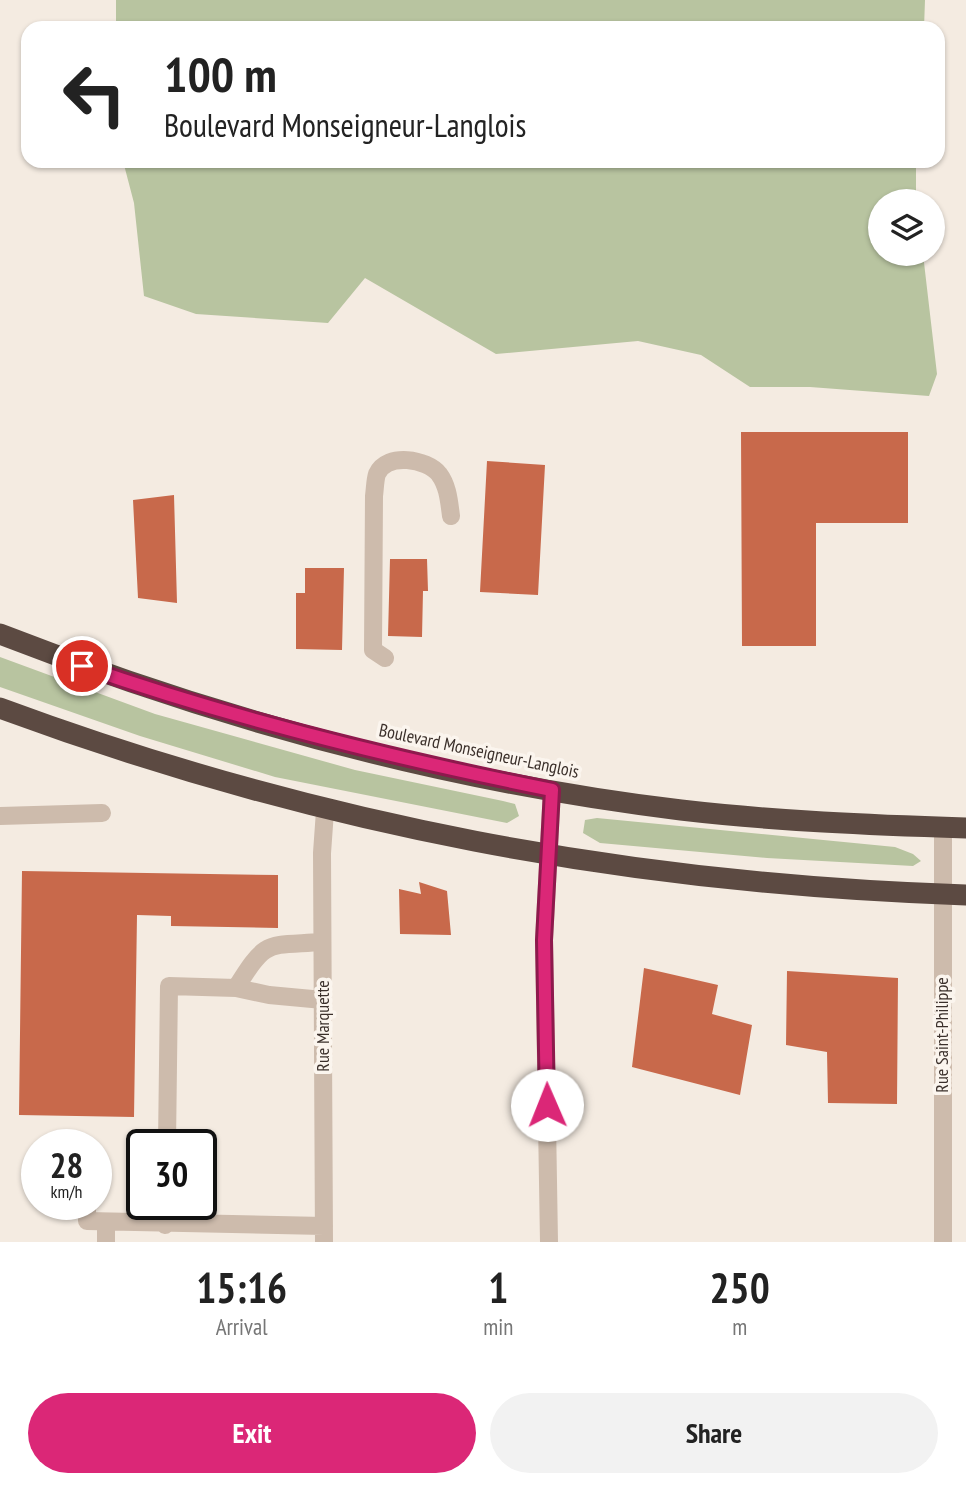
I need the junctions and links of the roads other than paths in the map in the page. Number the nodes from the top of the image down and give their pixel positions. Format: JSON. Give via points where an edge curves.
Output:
{"nodes":[{"id":1,"x":451,"y":516,"type":"dead end"},
{"id":2,"x":0,"y":634,"type":"edge"},
{"id":3,"x":385,"y":658,"type":"dead end"},
{"id":4,"x":0,"y":708,"type":"edge"},
{"id":5,"x":552,"y":790,"type":"junction"},
{"id":6,"x":325,"y":811,"type":"junction"},
{"id":7,"x":102,"y":813,"type":"dead end"},
{"id":8,"x":0,"y":816,"type":"edge"},
{"id":9,"x":943,"y":828,"type":"junction"},
{"id":10,"x":966,"y":828,"type":"edge"},
{"id":11,"x":548,"y":856,"type":"junction"},
{"id":12,"x":942,"y":894,"type":"junction"},
{"id":13,"x":966,"y":895,"type":"edge"},
{"id":14,"x":322,"y":942,"type":"junction"},
{"id":15,"x":236,"y":988,"type":"junction"},
{"id":16,"x":323,"y":1000,"type":"junction"},
{"id":17,"x":167,"y":1129,"type":"edge"},
{"id":18,"x":87,"y":1220,"type":"edge"},
{"id":19,"x":165,"y":1220,"type":"edge"},
{"id":20,"x":106,"y":1222,"type":"junction"},
{"id":21,"x":165,"y":1225,"type":"junction"},
{"id":22,"x":324,"y":1234,"type":"edge"},
{"id":23,"x":106,"y":1242,"type":"edge"},
{"id":24,"x":549,"y":1242,"type":"edge"},
{"id":25,"x":943,"y":1242,"type":"edge"}],
"edges":[{"from":1,"to":3,"type":"street","via":[[446,486],[438,472],[424,463],[389,462],[378,473],[373,650]]},
{"from":2,"to":5,"type":"highway","name":"Boulevard Monseigneur-Langlois","via":[[138,685],[285,730]]},
{"from":4,"to":6,"type":"highway","via":[[180,769]]},
{"from":5,"to":9,"type":"highway","name":"Boulevard Monseigneur-Langlois","via":[[694,811]]},
{"from":5,"to":11,"type":"street"},
{"from":6,"to":11,"type":"highway"},
{"from":6,"to":14,"type":"street","name":"Rue Marquette"},
{"from":7,"to":8,"type":"street"},
{"from":9,"to":10,"type":"highway","name":"Boulevard Monseigneur-Langlois"},
{"from":9,"to":12,"type":"street","name":"Rue Saint-Philippe"},
{"from":11,"to":12,"type":"highway","via":[[758,884]]},
{"from":11,"to":24,"type":"street","via":[[544,940]]},
{"from":12,"to":13,"type":"highway"},
{"from":12,"to":25,"type":"street","name":"Rue Saint-Philippe"},
{"from":14,"to":15,"type":"street","via":[[269,946],[258,953]]},
{"from":14,"to":16,"type":"street","name":"Rue Marquette"},
{"from":15,"to":16,"type":"street"},
{"from":15,"to":17,"type":"street","via":[[169,986]]},
{"from":16,"to":22,"type":"street","name":"Rue Marquette"},
{"from":18,"to":20,"type":"street"},
{"from":19,"to":21,"type":"street"},
{"from":20,"to":21,"type":"street"},
{"from":20,"to":23,"type":"street"},
{"from":21,"to":22,"type":"street"}]}
